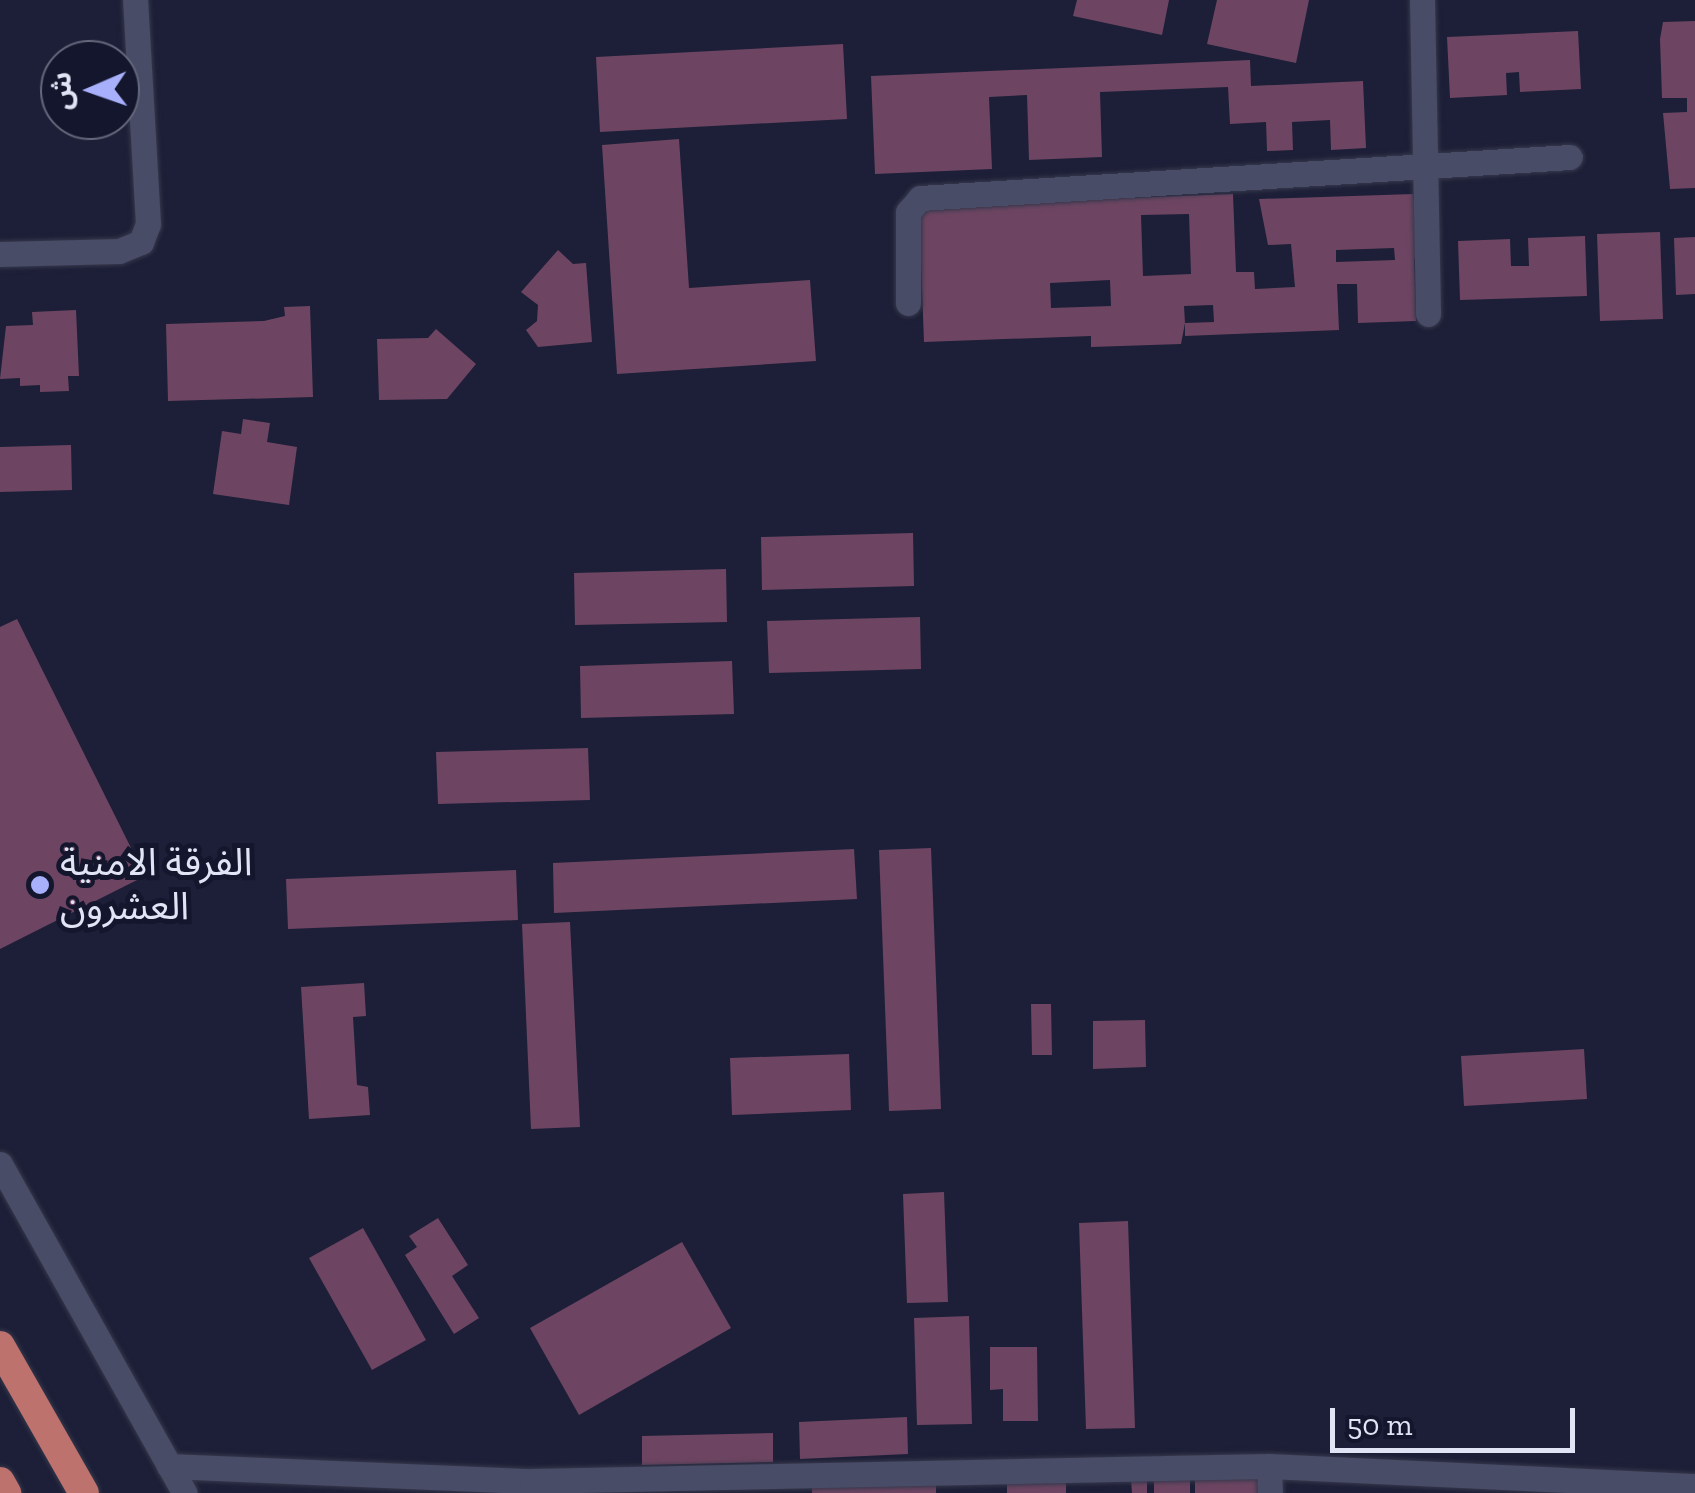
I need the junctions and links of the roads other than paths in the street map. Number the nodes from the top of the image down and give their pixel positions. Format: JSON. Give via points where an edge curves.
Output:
{"nodes":[{"id":1,"x":134,"y":0,"type":"edge"},
{"id":2,"x":1422,"y":0,"type":"edge"},
{"id":3,"x":1570,"y":157,"type":"dead end"},
{"id":4,"x":1428,"y":166,"type":"junction"},
{"id":5,"x":0,"y":254,"type":"edge"},
{"id":6,"x":908,"y":303,"type":"dead end"},
{"id":7,"x":1428,"y":314,"type":"dead end"},
{"id":8,"x":0,"y":1164,"type":"edge"},
{"id":9,"x":0,"y":1346,"type":"edge"},
{"id":10,"x":168,"y":1466,"type":"junction"},
{"id":11,"x":1270,"y":1466,"type":"junction"},
{"id":12,"x":0,"y":1482,"type":"edge"},
{"id":13,"x":1695,"y":1486,"type":"edge"},
{"id":14,"x":6,"y":1493,"type":"edge"},
{"id":15,"x":84,"y":1493,"type":"edge"},
{"id":16,"x":185,"y":1493,"type":"edge"},
{"id":17,"x":1270,"y":1493,"type":"edge"}],
"edges":[{"from":1,"to":5,"type":"street","via":[[148,224],[141,242],[119,251]]},
{"from":2,"to":4,"type":"street"},
{"from":3,"to":4,"type":"street"},
{"from":4,"to":6,"type":"street","via":[[920,198],[908,212]]},
{"from":4,"to":7,"type":"street"},
{"from":8,"to":10,"type":"street"},
{"from":9,"to":15,"type":"highway"},
{"from":10,"to":11,"type":"street","via":[[532,1482]]},
{"from":10,"to":16,"type":"street"},
{"from":11,"to":13,"type":"street"},
{"from":11,"to":17,"type":"street"},
{"from":12,"to":14,"type":"highway"}]}
